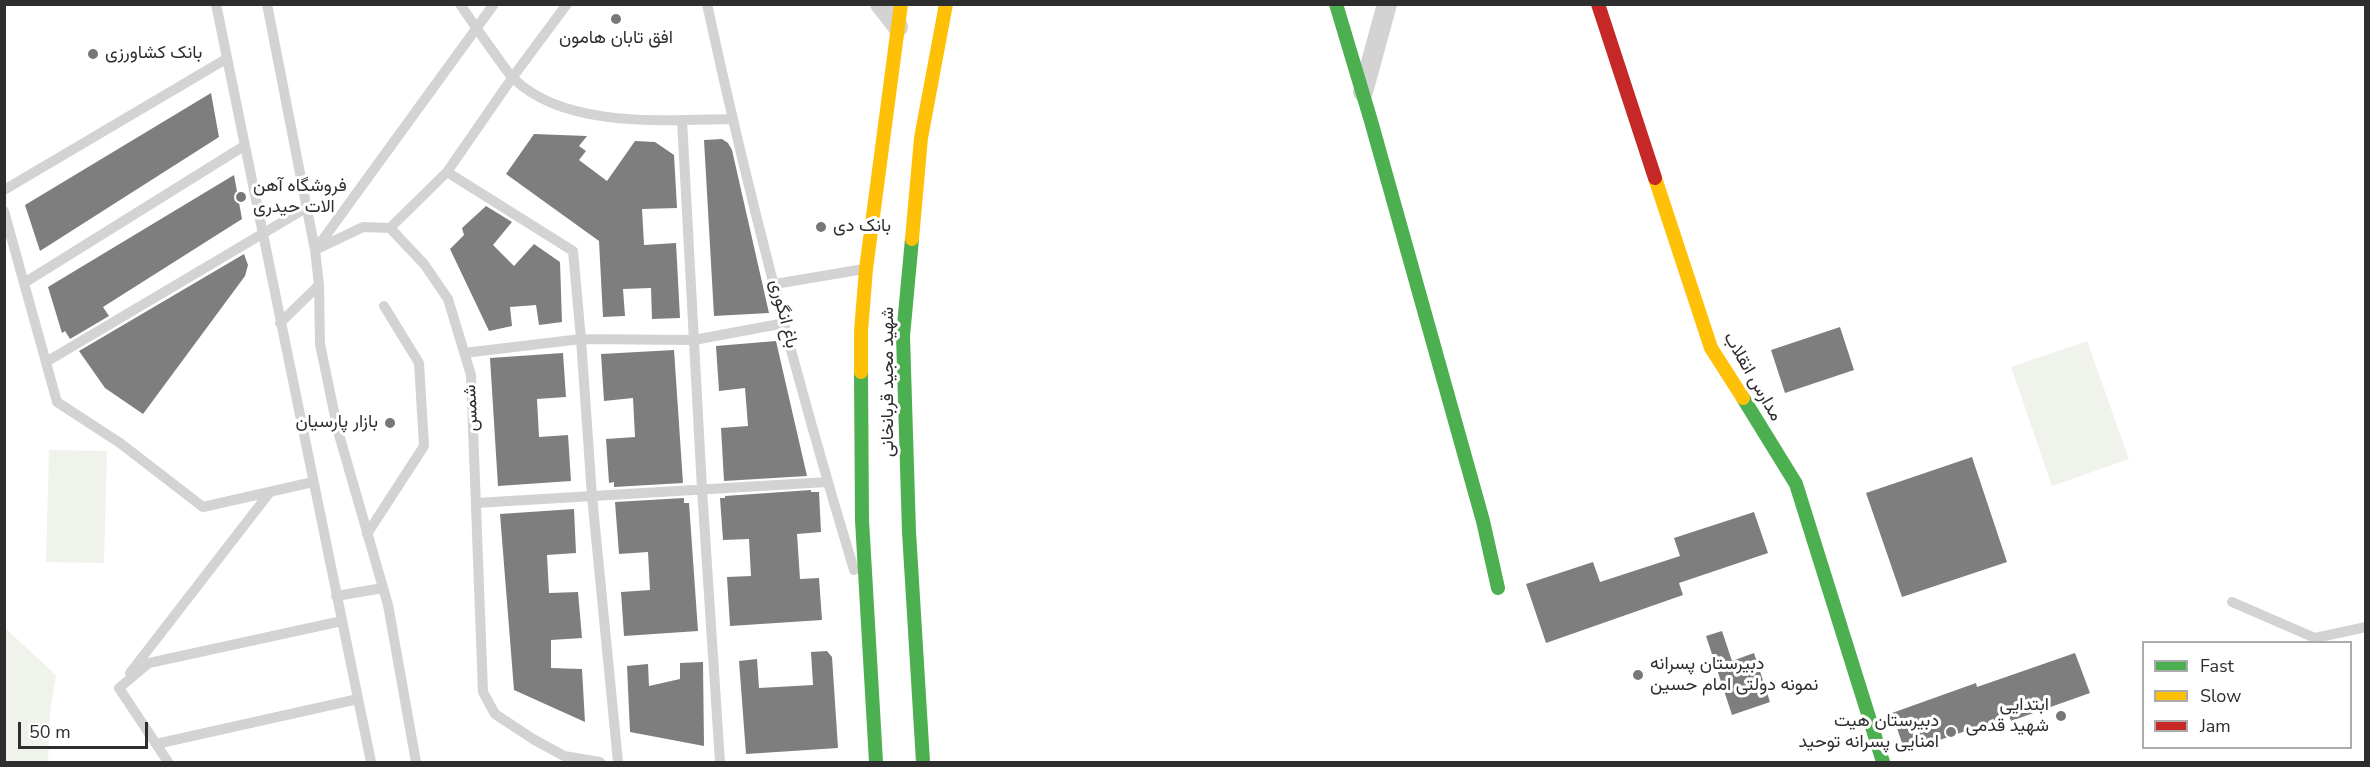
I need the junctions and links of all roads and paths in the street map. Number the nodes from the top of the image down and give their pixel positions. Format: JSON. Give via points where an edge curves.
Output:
{"nodes":[{"id":1,"x":216,"y":4,"type":"edge"},
{"id":2,"x":267,"y":4,"type":"edge"},
{"id":3,"x":459,"y":4,"type":"edge"},
{"id":4,"x":494,"y":4,"type":"edge"},
{"id":5,"x":567,"y":4,"type":"edge"},
{"id":6,"x":700,"y":4,"type":"edge"},
{"id":7,"x":707,"y":4,"type":"edge"},
{"id":8,"x":880,"y":4,"type":"edge"},
{"id":9,"x":901,"y":4,"type":"edge"},
{"id":10,"x":946,"y":4,"type":"edge"},
{"id":11,"x":1336,"y":4,"type":"edge"},
{"id":12,"x":1387,"y":4,"type":"edge"},
{"id":13,"x":1598,"y":4,"type":"edge"},
{"id":14,"x":898,"y":27,"type":"junction"},
{"id":15,"x":477,"y":30,"type":"junction"},
{"id":16,"x":712,"y":30,"type":"junction"},
{"id":17,"x":226,"y":59,"type":"junction"},
{"id":18,"x":512,"y":78,"type":"junction"},
{"id":19,"x":1363,"y":92,"type":"junction"},
{"id":20,"x":682,"y":120,"type":"junction"},
{"id":21,"x":734,"y":120,"type":"junction"},
{"id":22,"x":244,"y":146,"type":"junction"},
{"id":23,"x":447,"y":172,"type":"junction"},
{"id":24,"x":4,"y":190,"type":"edge"},
{"id":25,"x":306,"y":208,"type":"junction"},
{"id":26,"x":4,"y":211,"type":"edge"},
{"id":27,"x":390,"y":228,"type":"junction"},
{"id":28,"x":263,"y":232,"type":"junction"},
{"id":29,"x":315,"y":250,"type":"junction"},
{"id":30,"x":866,"y":269,"type":"junction"},
{"id":31,"x":24,"y":283,"type":"junction"},
{"id":32,"x":775,"y":284,"type":"junction"},
{"id":33,"x":319,"y":285,"type":"junction"},
{"id":34,"x":384,"y":306,"type":"dead end"},
{"id":35,"x":280,"y":323,"type":"junction"},
{"id":36,"x":785,"y":323,"type":"junction"},
{"id":37,"x":581,"y":339,"type":"junction"},
{"id":38,"x":694,"y":340,"type":"junction"},
{"id":39,"x":464,"y":353,"type":"junction"},
{"id":40,"x":46,"y":362,"type":"junction"},
{"id":41,"x":313,"y":482,"type":"junction"},
{"id":42,"x":827,"y":482,"type":"junction"},
{"id":43,"x":702,"y":489,"type":"junction"},
{"id":44,"x":270,"y":492,"type":"junction"},
{"id":45,"x":592,"y":496,"type":"junction"},
{"id":46,"x":476,"y":503,"type":"junction"},
{"id":47,"x":367,"y":534,"type":"junction"},
{"id":48,"x":383,"y":588,"type":"junction"},
{"id":49,"x":1498,"y":588,"type":"dead end"},
{"id":50,"x":336,"y":596,"type":"junction"},
{"id":51,"x":2232,"y":602,"type":"dead end"},
{"id":52,"x":869,"y":620,"type":"junction"},
{"id":53,"x":342,"y":621,"type":"junction"},
{"id":54,"x":2366,"y":627,"type":"edge"},
{"id":55,"x":119,"y":688,"type":"junction"},
{"id":56,"x":358,"y":699,"type":"junction"},
{"id":57,"x":921,"y":734,"type":"junction"},
{"id":58,"x":875,"y":735,"type":"junction"},
{"id":59,"x":156,"y":744,"type":"junction"},
{"id":60,"x":891,"y":747,"type":"dead end"},
{"id":61,"x":908,"y":747,"type":"dead end"},
{"id":62,"x":168,"y":762,"type":"edge"},
{"id":63,"x":371,"y":762,"type":"edge"},
{"id":64,"x":416,"y":762,"type":"edge"},
{"id":65,"x":600,"y":762,"type":"edge"},
{"id":66,"x":618,"y":762,"type":"edge"},
{"id":67,"x":720,"y":762,"type":"edge"},
{"id":68,"x":876,"y":762,"type":"edge"},
{"id":69,"x":923,"y":762,"type":"edge"},
{"id":70,"x":1883,"y":762,"type":"edge"}],
"edges":[{"from":1,"to":17,"type":"lane"},
{"from":2,"to":25,"type":"lane"},
{"from":3,"to":15,"type":"lane"},
{"from":4,"to":15,"type":"lane"},
{"from":5,"to":18,"type":"lane"},
{"from":6,"to":16,"type":"lane"},
{"from":7,"to":16,"type":"lane","name":"باغ انگوری"},
{"from":8,"to":14,"type":"street"},
{"from":9,"to":14,"type":"main road","name":"شهید مجید قربانخانی"},
{"from":10,"to":57,"type":"main road","name":"شهید مجید قربانخانی","via":[[921,138],[903,336]]},
{"from":11,"to":19,"type":"main road"},
{"from":12,"to":19,"type":"street"},
{"from":13,"to":70,"type":"main road","name":"مدارس انقلاب","via":[[1711,348],[1796,484]]},
{"from":14,"to":30,"type":"main road","name":"شهید مجید قربانخانی"},
{"from":15,"to":18,"type":"lane"},
{"from":15,"to":29,"type":"lane"},
{"from":16,"to":21,"type":"lane","name":"باغ انگوری"},
{"from":17,"to":22,"type":"lane"},
{"from":17,"to":24,"type":"lane"},
{"from":18,"to":20,"type":"lane","via":[[535,95],[584,112],[635,120]]},
{"from":18,"to":23,"type":"lane"},
{"from":19,"to":49,"type":"main road","via":[[1483,521]]},
{"from":20,"to":21,"type":"lane"},
{"from":20,"to":38,"type":"lane"},
{"from":21,"to":32,"type":"lane","name":"باغ انگوری"},
{"from":22,"to":28,"type":"lane"},
{"from":22,"to":31,"type":"lane"},
{"from":23,"to":27,"type":"lane"},
{"from":23,"to":37,"type":"lane","via":[[573,251]]},
{"from":25,"to":28,"type":"lane"},
{"from":25,"to":29,"type":"lane"},
{"from":26,"to":31,"type":"lane"},
{"from":27,"to":29,"type":"lane","via":[[363,228]]},
{"from":27,"to":39,"type":"lane","name":"شمس","via":[[424,264],[448,298]]},
{"from":28,"to":35,"type":"lane"},
{"from":28,"to":40,"type":"lane"},
{"from":29,"to":33,"type":"lane"},
{"from":30,"to":32,"type":"lane"},
{"from":30,"to":52,"type":"main road","name":"شهید مجید قربانخانی","via":[[861,331],[862,520]]},
{"from":31,"to":40,"type":"lane"},
{"from":32,"to":36,"type":"lane","name":"باغ انگوری"},
{"from":33,"to":35,"type":"lane"},
{"from":33,"to":47,"type":"lane","via":[[320,344],[338,431]]},
{"from":34,"to":47,"type":"lane","via":[[419,363],[424,446]]},
{"from":35,"to":41,"type":"lane"},
{"from":36,"to":38,"type":"lane"},
{"from":36,"to":42,"type":"lane","name":"باغ انگوری"},
{"from":37,"to":38,"type":"lane"},
{"from":37,"to":39,"type":"lane"},
{"from":37,"to":45,"type":"lane"},
{"from":38,"to":43,"type":"lane"},
{"from":39,"to":46,"type":"lane","name":"شمس","via":[[471,375]]},
{"from":40,"to":44,"type":"lane","via":[[57,402],[120,443],[203,507]]},
{"from":41,"to":44,"type":"lane"},
{"from":41,"to":50,"type":"lane"},
{"from":42,"to":43,"type":"lane"},
{"from":42,"to":52,"type":"lane","name":"باغ انگوری"},
{"from":43,"to":45,"type":"lane"},
{"from":43,"to":67,"type":"lane"},
{"from":44,"to":55,"type":"lane"},
{"from":45,"to":46,"type":"lane"},
{"from":45,"to":66,"type":"lane"},
{"from":46,"to":65,"type":"lane","name":"شمس","via":[[483,692],[495,714],[533,739],[564,756]]},
{"from":47,"to":48,"type":"lane"},
{"from":48,"to":50,"type":"lane"},
{"from":48,"to":64,"type":"lane"},
{"from":50,"to":53,"type":"lane"},
{"from":51,"to":54,"type":"lane","via":[[2315,638]]},
{"from":52,"to":58,"type":"main road","name":"شهید مجید قربانخانی"},
{"from":53,"to":55,"type":"lane","via":[[149,663]]},
{"from":53,"to":56,"type":"lane"},
{"from":55,"to":59,"type":"lane"},
{"from":56,"to":59,"type":"lane"},
{"from":56,"to":63,"type":"lane"},
{"from":57,"to":61,"type":"main road"},
{"from":57,"to":69,"type":"main road","name":"شهید مجید قربانخانی"},
{"from":58,"to":60,"type":"main road"},
{"from":58,"to":68,"type":"main road","name":"شهید مجید قربانخانی"},
{"from":59,"to":62,"type":"lane"}]}
